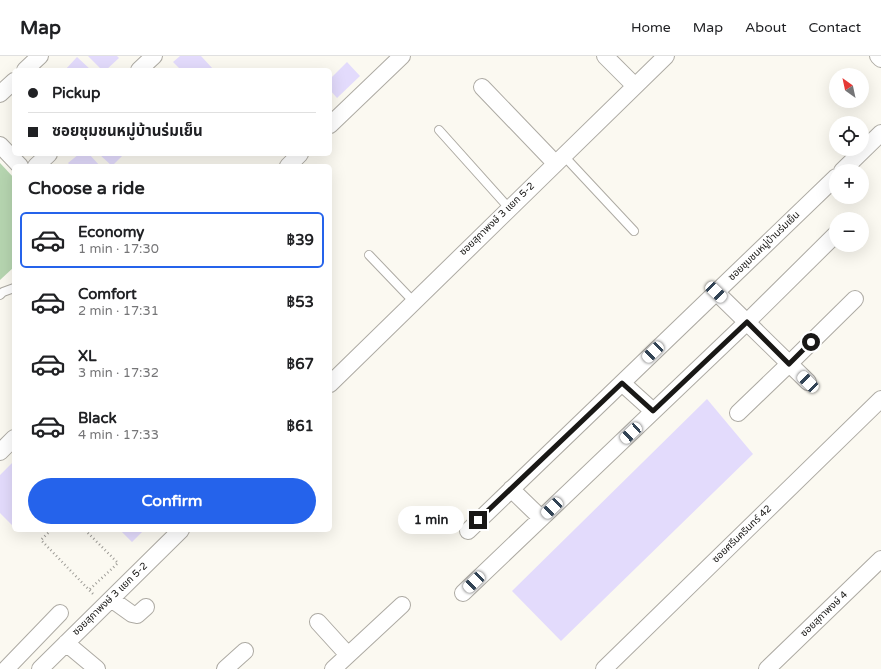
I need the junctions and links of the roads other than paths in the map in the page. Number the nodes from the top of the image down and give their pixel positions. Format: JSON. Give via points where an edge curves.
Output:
{"nodes":[{"id":1,"x":40,"y":56,"type":"edge"},
{"id":2,"x":154,"y":56,"type":"edge"},
{"id":3,"x":402,"y":56,"type":"edge"},
{"id":4,"x":605,"y":56,"type":"edge"},
{"id":5,"x":666,"y":56,"type":"edge"},
{"id":6,"x":878,"y":56,"type":"edge"},
{"id":7,"x":881,"y":59,"type":"edge"},
{"id":8,"x":27,"y":68,"type":"edge"},
{"id":9,"x":141,"y":68,"type":"edge"},
{"id":10,"x":12,"y":83,"type":"edge"},
{"id":11,"x":635,"y":86,"type":"junction"},
{"id":12,"x":482,"y":87,"type":"dead end"},
{"id":13,"x":0,"y":94,"type":"edge"},
{"id":14,"x":332,"y":123,"type":"edge"},
{"id":15,"x":439,"y":130,"type":"dead end"},
{"id":16,"x":881,"y":133,"type":"edge"},
{"id":17,"x":0,"y":145,"type":"edge"},
{"id":18,"x":47,"y":156,"type":"edge"},
{"id":19,"x":298,"y":156,"type":"edge"},
{"id":20,"x":559,"y":159,"type":"junction"},
{"id":21,"x":18,"y":164,"type":"edge"},
{"id":22,"x":38,"y":164,"type":"edge"},
{"id":23,"x":290,"y":164,"type":"edge"},
{"id":24,"x":849,"y":164,"type":"edge"},
{"id":25,"x":829,"y":184,"type":"edge"},
{"id":26,"x":509,"y":208,"type":"junction"},
{"id":27,"x":634,"y":231,"type":"dead end"},
{"id":28,"x":829,"y":241,"type":"edge"},
{"id":29,"x":369,"y":255,"type":"dead end"},
{"id":30,"x":12,"y":289,"type":"edge"},
{"id":31,"x":716,"y":292,"type":"junction"},
{"id":32,"x":0,"y":295,"type":"edge"},
{"id":33,"x":855,"y":298,"type":"dead end"},
{"id":34,"x":414,"y":302,"type":"junction"},
{"id":35,"x":747,"y":322,"type":"junction"},
{"id":36,"x":789,"y":364,"type":"junction"},
{"id":37,"x":332,"y":382,"type":"edge"},
{"id":38,"x":808,"y":382,"type":"dead end"},
{"id":39,"x":622,"y":383,"type":"junction"},
{"id":40,"x":881,"y":399,"type":"edge"},
{"id":41,"x":653,"y":411,"type":"junction"},
{"id":42,"x":738,"y":413,"type":"dead end"},
{"id":43,"x":12,"y":440,"type":"edge"},
{"id":44,"x":0,"y":452,"type":"edge"},
{"id":45,"x":511,"y":489,"type":"junction"},
{"id":46,"x":541,"y":518,"type":"junction"},
{"id":47,"x":468,"y":531,"type":"dead end"},
{"id":48,"x":179,"y":532,"type":"edge"},
{"id":49,"x":881,"y":559,"type":"edge"},
{"id":50,"x":463,"y":593,"type":"dead end"},
{"id":51,"x":111,"y":599,"type":"junction"},
{"id":52,"x":402,"y":605,"type":"dead end"},
{"id":53,"x":146,"y":607,"type":"dead end"},
{"id":54,"x":60,"y":613,"type":"dead end"},
{"id":55,"x":318,"y":622,"type":"dead end"},
{"id":56,"x":66,"y":642,"type":"junction"},
{"id":57,"x":245,"y":651,"type":"dead end"},
{"id":58,"x":348,"y":655,"type":"junction"},
{"id":59,"x":6,"y":669,"type":"edge"},
{"id":60,"x":40,"y":669,"type":"edge"},
{"id":61,"x":97,"y":669,"type":"edge"},
{"id":62,"x":225,"y":669,"type":"edge"},
{"id":63,"x":333,"y":669,"type":"edge"},
{"id":64,"x":604,"y":669,"type":"edge"},
{"id":65,"x":767,"y":669,"type":"edge"}],
"edges":[{"from":1,"to":8,"type":"street"},
{"from":2,"to":9,"type":"street"},
{"from":3,"to":14,"type":"street"},
{"from":4,"to":11,"type":"street"},
{"from":5,"to":11,"type":"street","name":"ซอยสุภาพงษ์ 3 แยก 5-2"},
{"from":6,"to":7,"type":"street"},
{"from":10,"to":13,"type":"street"},
{"from":11,"to":20,"type":"street","name":"ซอยสุภาพงษ์ 3 แยก 5-2"},
{"from":12,"to":20,"type":"street"},
{"from":15,"to":26,"type":"lane"},
{"from":16,"to":24,"type":"street"},
{"from":17,"to":21,"type":"street"},
{"from":18,"to":22,"type":"street"},
{"from":19,"to":23,"type":"street"},
{"from":20,"to":26,"type":"street","name":"ซอยสุภาพงษ์ 3 แยก 5-2"},
{"from":20,"to":27,"type":"lane"},
{"from":25,"to":31,"type":"street","name":"ซอยชุมชนหมู่บ้านร่มเย็น"},
{"from":26,"to":34,"type":"street","name":"ซอยสุภาพงษ์ 3 แยก 5-2"},
{"from":28,"to":35,"type":"street"},
{"from":29,"to":34,"type":"lane"},
{"from":30,"to":32,"type":"lane"},
{"from":31,"to":35,"type":"street"},
{"from":31,"to":39,"type":"street","name":"ซอยชุมชนหมู่บ้านร่มเย็น"},
{"from":33,"to":36,"type":"street"},
{"from":34,"to":37,"type":"street","name":"ซอยสุภาพงษ์ 3 แยก 5-2"},
{"from":35,"to":36,"type":"street"},
{"from":35,"to":41,"type":"street"},
{"from":36,"to":38,"type":"street"},
{"from":36,"to":42,"type":"street"},
{"from":39,"to":41,"type":"street"},
{"from":39,"to":45,"type":"street","name":"ซอยชุมชนหมู่บ้านร่มเย็น"},
{"from":40,"to":64,"type":"street","name":"ซอยศรีนครินทร์ 42"},
{"from":41,"to":46,"type":"street"},
{"from":43,"to":44,"type":"street"},
{"from":45,"to":46,"type":"street"},
{"from":45,"to":47,"type":"street","name":"ซอยชุมชนหมู่บ้านร่มเย็น"},
{"from":46,"to":50,"type":"street"},
{"from":48,"to":51,"type":"street","name":"ซอยสุภาพงษ์ 3 แยก 5-2"},
{"from":49,"to":65,"type":"street","name":"ซอยสุภาพงษ์ 4"},
{"from":51,"to":53,"type":"street","via":[[132,614],[137,615]]},
{"from":51,"to":56,"type":"street","name":"ซอยสุภาพงษ์ 3 แยก 5-2"},
{"from":52,"to":58,"type":"street"},
{"from":54,"to":59,"type":"street"},
{"from":55,"to":58,"type":"street"},
{"from":56,"to":60,"type":"street","name":"ซอยสุภาพงษ์ 3 แยก 5-2"},
{"from":56,"to":61,"type":"street"},
{"from":57,"to":62,"type":"street"},
{"from":58,"to":63,"type":"street"}]}
